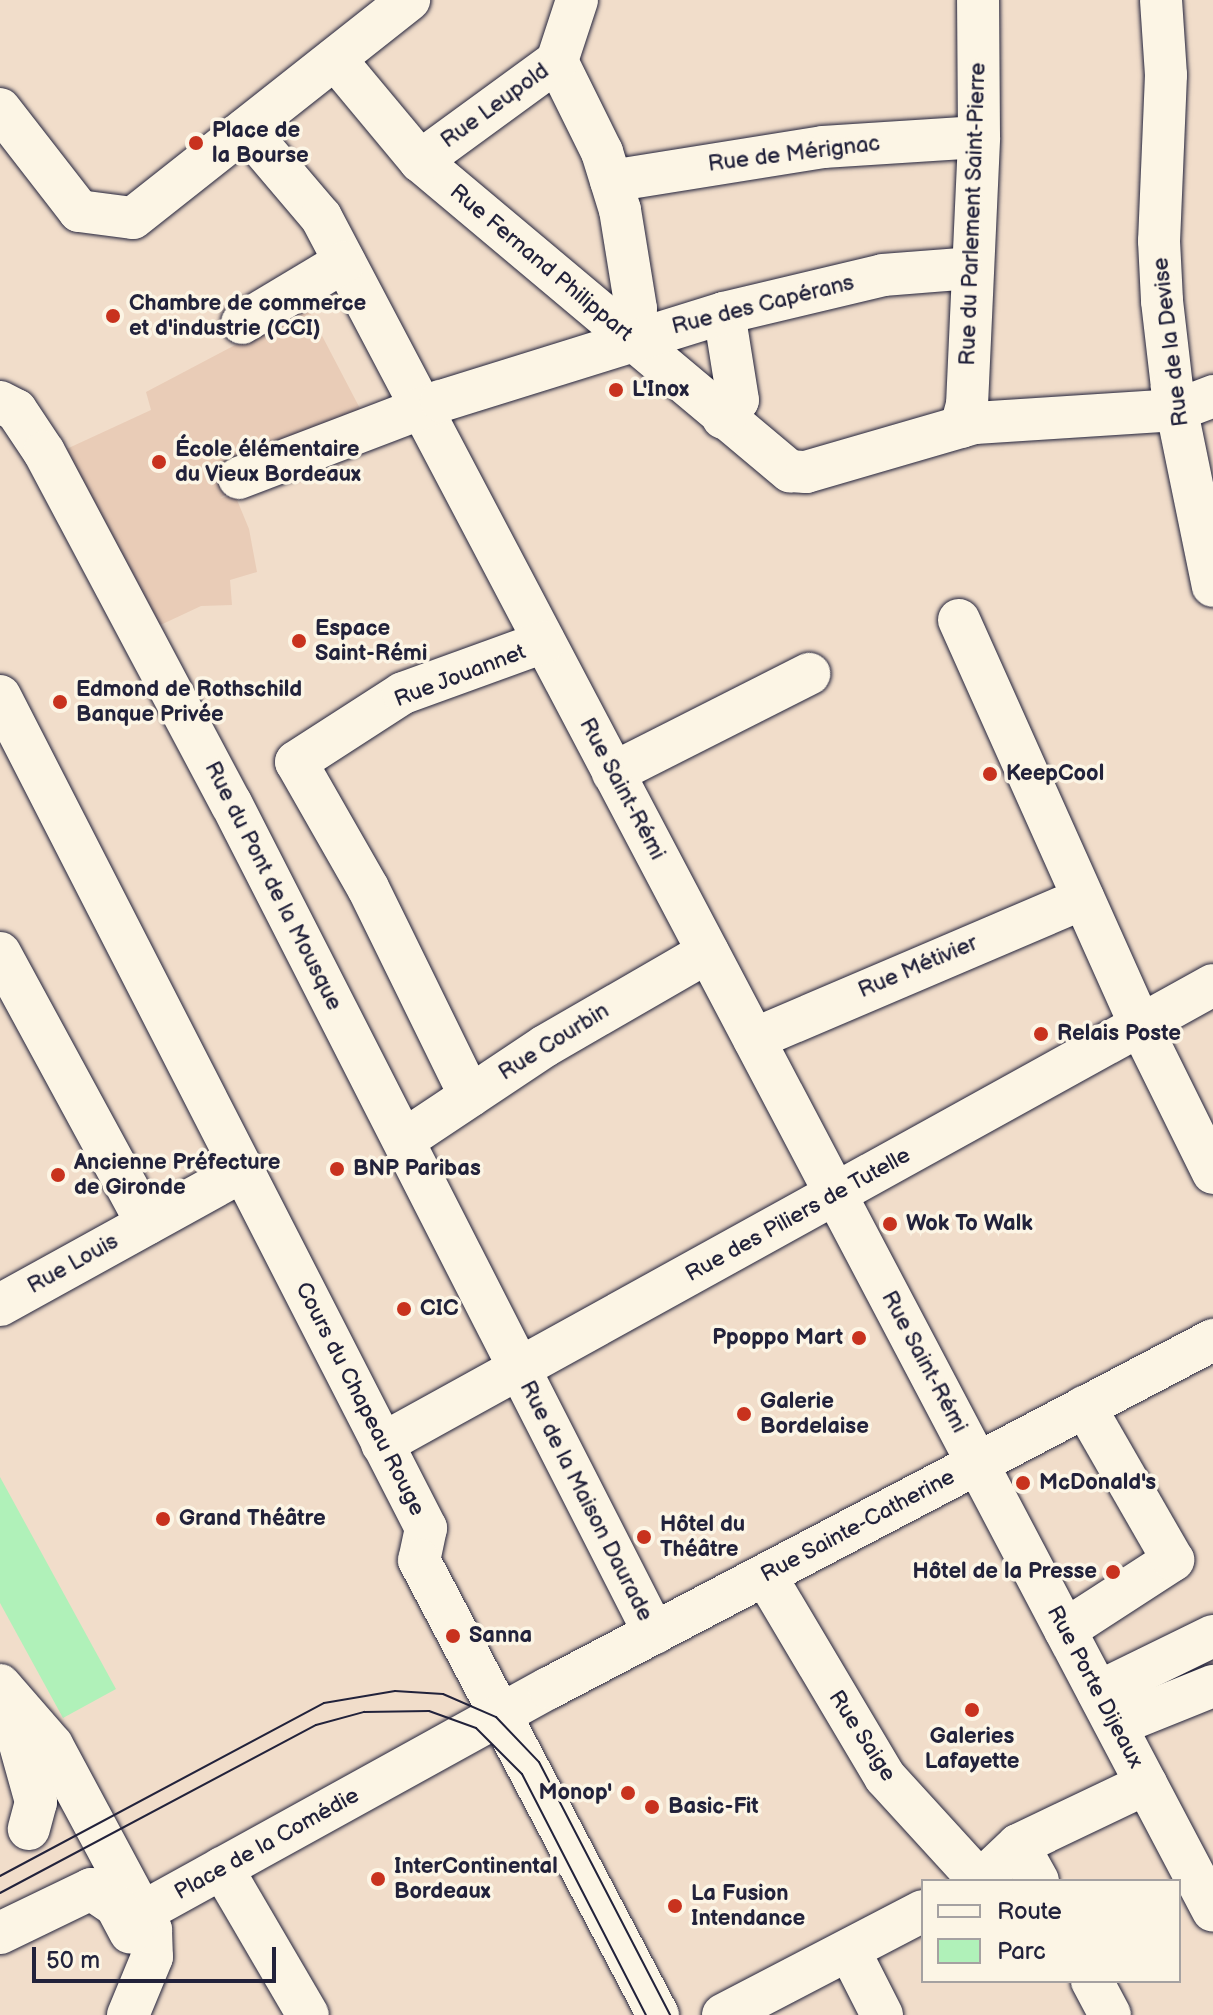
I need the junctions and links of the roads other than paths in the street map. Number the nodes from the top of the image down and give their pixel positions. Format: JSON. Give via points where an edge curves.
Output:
{"nodes":[{"id":1,"x":409,"y":0,"type":"edge"},
{"id":2,"x":577,"y":0,"type":"edge"},
{"id":3,"x":978,"y":0,"type":"edge"},
{"id":4,"x":1161,"y":0,"type":"edge"},
{"id":5,"x":335,"y":59,"type":"junction"},
{"id":6,"x":557,"y":61,"type":"junction"},
{"id":7,"x":0,"y":109,"type":"edge"},
{"id":8,"x":246,"y":129,"type":"junction"},
{"id":9,"x":979,"y":137,"type":"junction"},
{"id":10,"x":420,"y":161,"type":"junction"},
{"id":11,"x":611,"y":181,"type":"junction"},
{"id":12,"x":344,"y":262,"type":"junction"},
{"id":13,"x":971,"y":268,"type":"junction"},
{"id":14,"x":724,"y":313,"type":"junction"},
{"id":15,"x":242,"y":323,"type":"dead end"},
{"id":16,"x":631,"y":340,"type":"junction"},
{"id":17,"x":1195,"y":403,"type":"edge"},
{"id":18,"x":8,"y":406,"type":"edge"},
{"id":19,"x":421,"y":408,"type":"junction"},
{"id":20,"x":723,"y":418,"type":"junction"},
{"id":21,"x":968,"y":425,"type":"junction"},
{"id":22,"x":239,"y":478,"type":"dead end"},
{"id":23,"x":1213,"y":586,"type":"edge"},
{"id":24,"x":959,"y":620,"type":"dead end"},
{"id":25,"x":544,"y":642,"type":"junction"},
{"id":26,"x":809,"y":674,"type":"dead end"},
{"id":27,"x":0,"y":696,"type":"edge"},
{"id":28,"x":613,"y":773,"type":"junction"},
{"id":29,"x":1083,"y":899,"type":"junction"},
{"id":30,"x":708,"y":952,"type":"junction"},
{"id":31,"x":0,"y":953,"type":"edge"},
{"id":32,"x":1213,"y":985,"type":"edge"},
{"id":33,"x":1140,"y":1025,"type":"junction"},
{"id":34,"x":754,"y":1039,"type":"junction"},
{"id":35,"x":470,"y":1096,"type":"junction"},
{"id":36,"x":404,"y":1140,"type":"junction"},
{"id":37,"x":243,"y":1171,"type":"junction"},
{"id":38,"x":1213,"y":1173,"type":"edge"},
{"id":39,"x":836,"y":1194,"type":"junction"},
{"id":40,"x":147,"y":1224,"type":"junction"},
{"id":41,"x":0,"y":1305,"type":"edge"},
{"id":42,"x":1213,"y":1340,"type":"edge"},
{"id":43,"x":518,"y":1369,"type":"junction"},
{"id":44,"x":1085,"y":1407,"type":"junction"},
{"id":45,"x":382,"y":1444,"type":"junction"},
{"id":46,"x":977,"y":1463,"type":"junction"},
{"id":47,"x":765,"y":1575,"type":"junction"},
{"id":48,"x":1065,"y":1630,"type":"junction"},
{"id":49,"x":654,"y":1633,"type":"junction"},
{"id":50,"x":1213,"y":1636,"type":"edge"},
{"id":51,"x":1213,"y":1686,"type":"edge"},
{"id":52,"x":3,"y":1691,"type":"edge"},
{"id":53,"x":1107,"y":1708,"type":"junction"},
{"id":54,"x":503,"y":1713,"type":"junction"},
{"id":55,"x":1146,"y":1784,"type":"junction"},
{"id":56,"x":81,"y":1800,"type":"junction"},
{"id":57,"x":15,"y":1837,"type":"edge"},
{"id":58,"x":1018,"y":1845,"type":"junction"},
{"id":59,"x":222,"y":1868,"type":"junction"},
{"id":60,"x":978,"y":1879,"type":"edge"},
{"id":61,"x":982,"y":1879,"type":"edge"},
{"id":62,"x":1037,"y":1879,"type":"edge"},
{"id":63,"x":1213,"y":1911,"type":"edge"},
{"id":64,"x":921,"y":1912,"type":"edge"},
{"id":65,"x":141,"y":1913,"type":"junction"},
{"id":66,"x":0,"y":1933,"type":"edge"},
{"id":67,"x":849,"y":1950,"type":"junction"},
{"id":68,"x":1093,"y":1983,"type":"edge"},
{"id":69,"x":133,"y":2003,"type":"edge"},
{"id":70,"x":308,"y":2015,"type":"edge"},
{"id":71,"x":658,"y":2015,"type":"edge"},
{"id":72,"x":723,"y":2015,"type":"edge"},
{"id":73,"x":882,"y":2015,"type":"edge"},
{"id":74,"x":1110,"y":2015,"type":"edge"}],
"edges":[{"from":1,"to":5,"type":"street"},
{"from":2,"to":6,"type":"street","name":"Rue Leupold"},
{"from":3,"to":9,"type":"street","name":"Rue du Parlement Saint-Pierre"},
{"from":4,"to":17,"type":"street","name":"Rue de la Devise","via":[[1166,75],[1159,241]]},
{"from":5,"to":8,"type":"street"},
{"from":5,"to":10,"type":"street","name":"Rue Fernand Philippart"},
{"from":6,"to":10,"type":"street","name":"Rue Leupold"},
{"from":6,"to":11,"type":"street"},
{"from":7,"to":8,"type":"street","via":[[79,211],[133,218]]},
{"from":8,"to":12,"type":"street","name":"Rue Saint-Rémi","via":[[321,217]]},
{"from":9,"to":11,"type":"street","name":"Rue de Mérignac","via":[[781,152]]},
{"from":9,"to":13,"type":"street","name":"Rue du Parlement Saint-Pierre"},
{"from":10,"to":16,"type":"street","name":"Rue Fernand Philippart"},
{"from":11,"to":16,"type":"street","via":[[636,309]]},
{"from":12,"to":15,"type":"street"},
{"from":12,"to":19,"type":"street","name":"Rue Saint-Rémi"},
{"from":13,"to":14,"type":"street","name":"Rue des Capérans","via":[[883,275]]},
{"from":13,"to":21,"type":"street","name":"Rue du Parlement Saint-Pierre"},
{"from":14,"to":16,"type":"street","name":"Rue des Capérans"},
{"from":14,"to":20,"type":"street","via":[[738,400]]},
{"from":16,"to":19,"type":"street","name":"Rue des Capérans"},
{"from":16,"to":20,"type":"street","name":"Rue Fernand Philippart"},
{"from":17,"to":21,"type":"street","name":"Rue Fernand Philippart"},
{"from":17,"to":23,"type":"street","name":"Rue de la Devise"},
{"from":18,"to":36,"type":"street","name":"Rue du Pont de la Mousque","via":[[44,452]]},
{"from":19,"to":22,"type":"street","name":"Rue des Capérans"},
{"from":19,"to":25,"type":"street","name":"Rue Saint-Rémi"},
{"from":20,"to":21,"type":"street","name":"Rue Fernand Philippart","via":[[790,471],[806,472]]},
{"from":24,"to":29,"type":"street"},
{"from":25,"to":28,"type":"street","name":"Rue Saint-Rémi"},
{"from":25,"to":35,"type":"street","name":"Rue Jouannet","via":[[403,693],[296,762],[368,888]]},
{"from":26,"to":28,"type":"street"},
{"from":27,"to":37,"type":"street","name":"Cours du Chapeau Rouge"},
{"from":28,"to":30,"type":"street","name":"Rue Saint-Rémi"},
{"from":29,"to":33,"type":"street"},
{"from":29,"to":34,"type":"street","name":"Rue Métivier"},
{"from":30,"to":34,"type":"street","name":"Rue Saint-Rémi"},
{"from":30,"to":35,"type":"street","name":"Rue Courbin"},
{"from":31,"to":40,"type":"street"},
{"from":32,"to":33,"type":"street","name":"Rue des Piliers de Tutelle"},
{"from":33,"to":38,"type":"street"},
{"from":33,"to":39,"type":"street","name":"Rue des Piliers de Tutelle"},
{"from":34,"to":39,"type":"street","name":"Rue Saint-Rémi"},
{"from":35,"to":36,"type":"street","name":"Rue Courbin"},
{"from":36,"to":43,"type":"street","name":"Rue du Pont de la Mousque"},
{"from":37,"to":40,"type":"street"},
{"from":37,"to":45,"type":"street","name":"Cours du Chapeau Rouge"},
{"from":39,"to":43,"type":"street","name":"Rue des Piliers de Tutelle"},
{"from":39,"to":46,"type":"street","name":"Rue Saint-Rémi"},
{"from":40,"to":41,"type":"street","name":"Rue Louis"},
{"from":42,"to":44,"type":"street","name":"Rue Sainte-Catherine"},
{"from":43,"to":45,"type":"street","name":"Rue des Piliers de Tutelle"},
{"from":43,"to":49,"type":"street","name":"Rue de la Maison Daurade"},
{"from":44,"to":46,"type":"street","name":"Rue Sainte-Catherine"},
{"from":44,"to":48,"type":"street","via":[[1173,1560]]},
{"from":45,"to":54,"type":"street","name":"Cours du Chapeau Rouge","via":[[426,1528],[419,1560]]},
{"from":46,"to":47,"type":"street","name":"Rue Sainte-Catherine"},
{"from":46,"to":48,"type":"street","name":"Rue Porte Dijeaux"},
{"from":47,"to":49,"type":"street","name":"Rue Sainte-Catherine"},
{"from":47,"to":60,"type":"street","name":"Rue Saige","via":[[885,1777]]},
{"from":48,"to":53,"type":"street","name":"Rue Porte Dijeaux"},
{"from":49,"to":54,"type":"street","name":"Rue Sainte-Catherine"},
{"from":50,"to":53,"type":"street"},
{"from":51,"to":53,"type":"street"},
{"from":52,"to":56,"type":"street","via":[[52,1745]]},
{"from":52,"to":57,"type":"street","via":[[36,1802]]},
{"from":53,"to":55,"type":"street","name":"Rue Porte Dijeaux"},
{"from":54,"to":59,"type":"street","name":"Place de la Comédie"},
{"from":54,"to":71,"type":"street","name":"Cours du Chapeau Rouge"},
{"from":55,"to":58,"type":"street"},
{"from":55,"to":63,"type":"street","name":"Rue Porte Dijeaux"},
{"from":56,"to":57,"type":"street"},
{"from":56,"to":65,"type":"street"},
{"from":58,"to":61,"type":"street"},
{"from":58,"to":62,"type":"street"},
{"from":59,"to":65,"type":"street","name":"Place de la Comédie"},
{"from":59,"to":70,"type":"street"},
{"from":64,"to":67,"type":"street"},
{"from":65,"to":69,"type":"street","via":[[154,1946]]},
{"from":66,"to":69,"type":"street","via":[[79,1890],[102,1892],[135,1944]]},
{"from":67,"to":72,"type":"street"},
{"from":67,"to":73,"type":"street"},
{"from":68,"to":74,"type":"street"}]}
